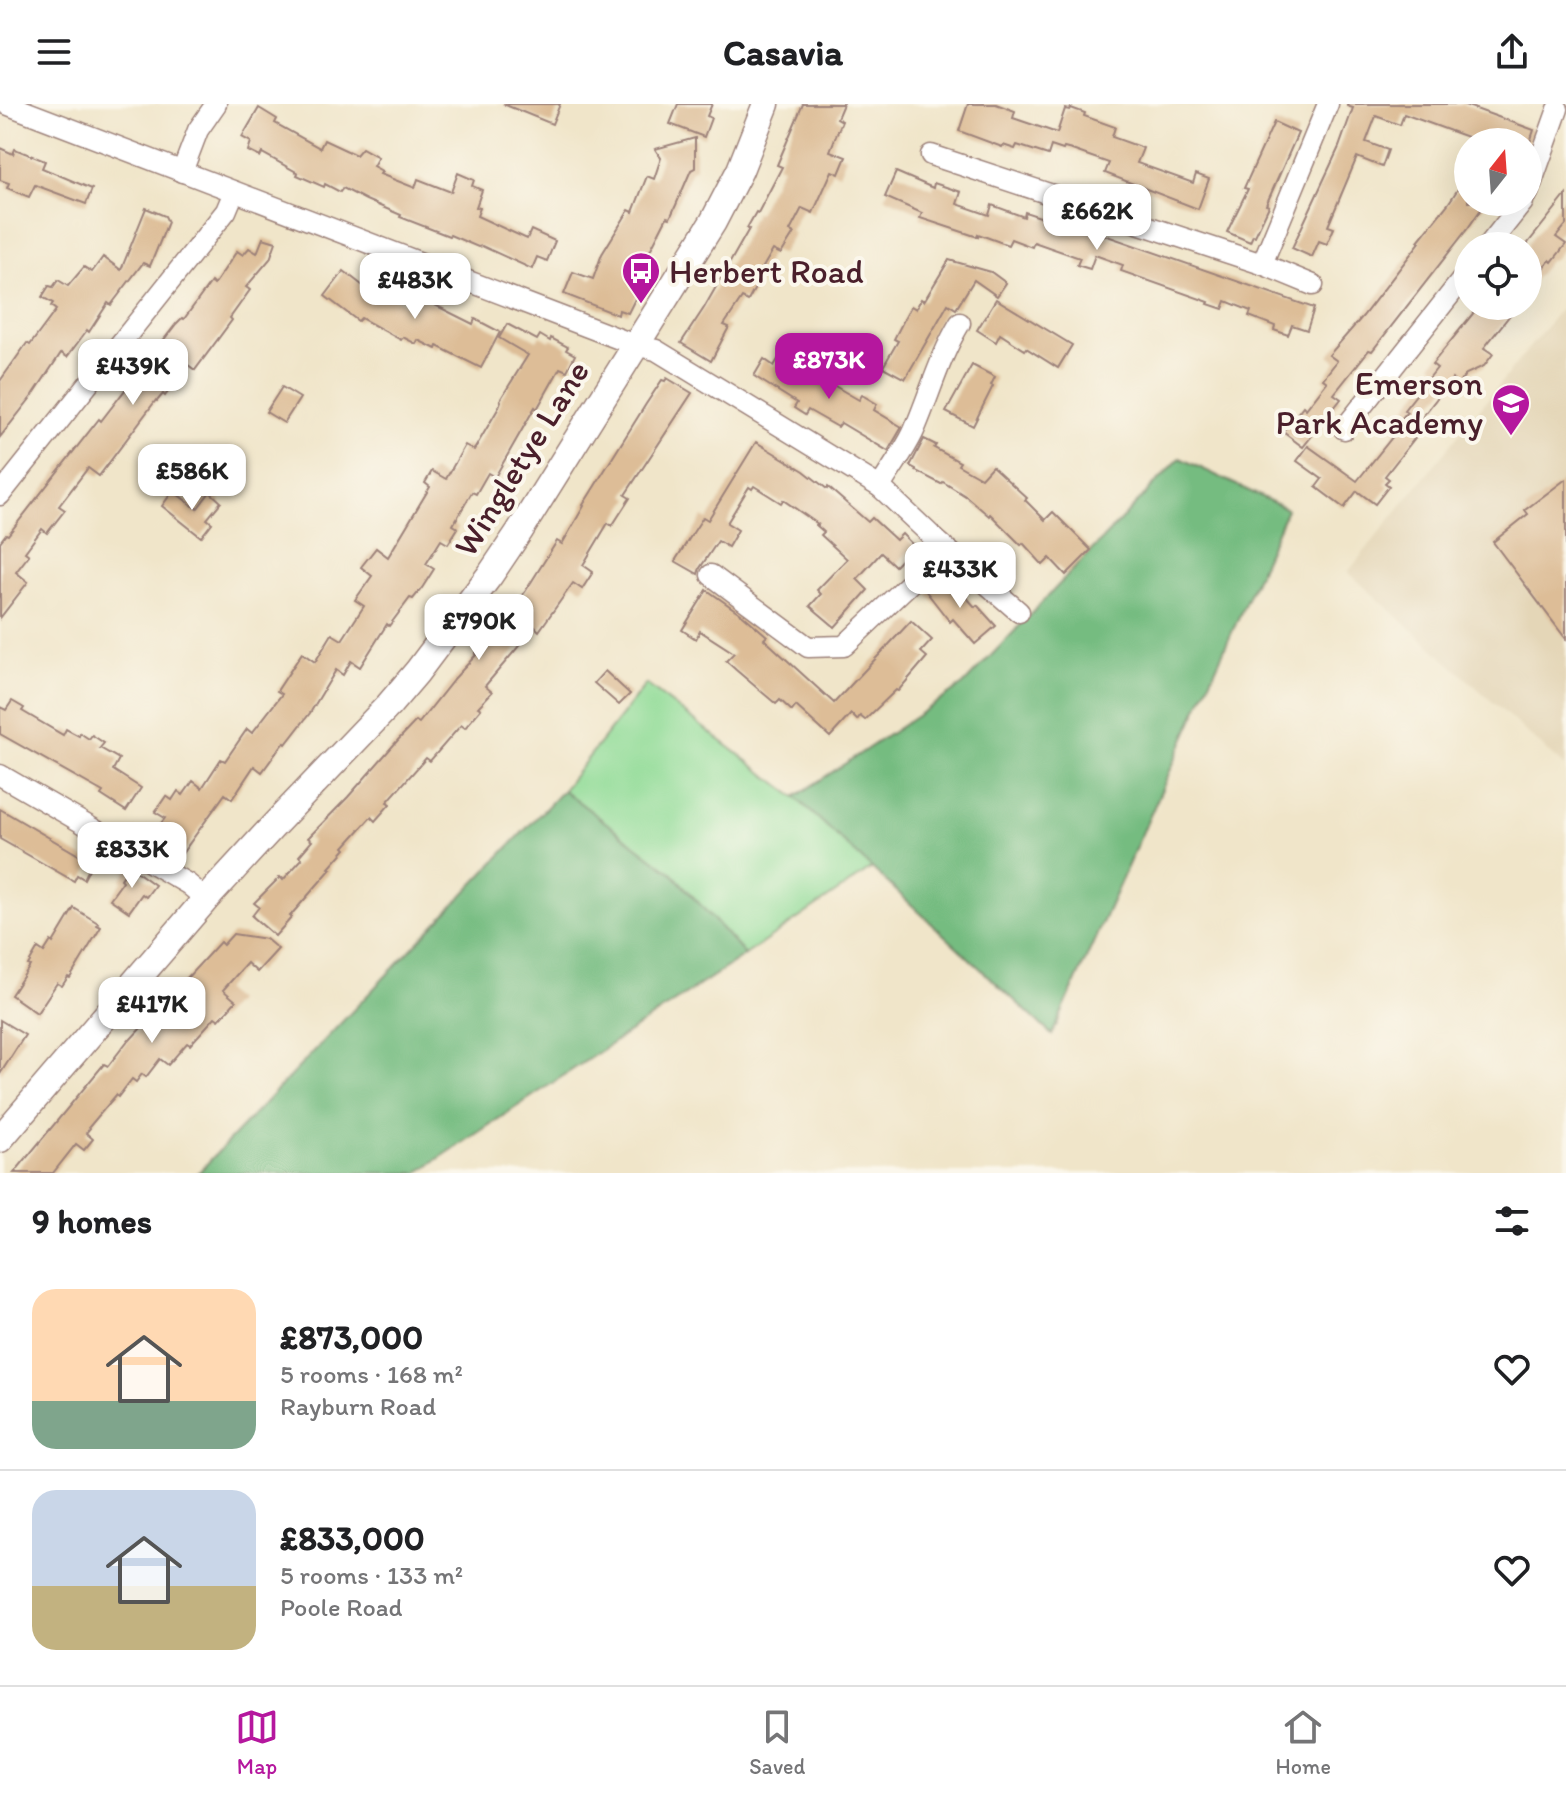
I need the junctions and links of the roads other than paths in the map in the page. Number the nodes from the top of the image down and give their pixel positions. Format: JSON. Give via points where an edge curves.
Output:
{"nodes":[{"id":1,"x":6,"y":104,"type":"edge"},
{"id":2,"x":216,"y":104,"type":"edge"},
{"id":3,"x":766,"y":104,"type":"edge"},
{"id":4,"x":1328,"y":104,"type":"edge"},
{"id":5,"x":1556,"y":108,"type":"edge"},
{"id":6,"x":1542,"y":150,"type":"edge"},
{"id":7,"x":931,"y":155,"type":"dead end"},
{"id":8,"x":182,"y":172,"type":"junction"},
{"id":9,"x":234,"y":192,"type":"junction"},
{"id":10,"x":1512,"y":216,"type":"edge"},
{"id":11,"x":1499,"y":232,"type":"edge"},
{"id":12,"x":1262,"y":264,"type":"junction"},
{"id":13,"x":1313,"y":285,"type":"dead end"},
{"id":14,"x":1454,"y":290,"type":"edge"},
{"id":15,"x":960,"y":323,"type":"dead end"},
{"id":16,"x":635,"y":345,"type":"junction"},
{"id":17,"x":1344,"y":429,"type":"dead end"},
{"id":18,"x":880,"y":487,"type":"junction"},
{"id":19,"x":0,"y":495,"type":"edge"},
{"id":20,"x":935,"y":539,"type":"junction"},
{"id":21,"x":711,"y":575,"type":"dead end"},
{"id":22,"x":1019,"y":612,"type":"dead end"},
{"id":23,"x":0,"y":775,"type":"edge"},
{"id":24,"x":206,"y":899,"type":"junction"},
{"id":25,"x":0,"y":1139,"type":"edge"}],
"edges":[{"from":1,"to":8,"type":"street"},
{"from":2,"to":8,"type":"street","via":[[198,130]]},
{"from":3,"to":16,"type":"street","name":"Wingletye Lane","via":[[713,222]]},
{"from":4,"to":12,"type":"street"},
{"from":5,"to":6,"type":"street"},
{"from":7,"to":12,"type":"street"},
{"from":8,"to":9,"type":"street"},
{"from":9,"to":16,"type":"street"},
{"from":9,"to":19,"type":"street","via":[[226,211]]},
{"from":10,"to":11,"type":"street"},
{"from":12,"to":13,"type":"street"},
{"from":14,"to":17,"type":"street"},
{"from":15,"to":18,"type":"street","via":[[912,436]]},
{"from":16,"to":18,"type":"street","via":[[656,350]]},
{"from":16,"to":24,"type":"street","name":"Wingletye Lane","via":[[519,532],[445,636],[388,706]]},
{"from":18,"to":20,"type":"street"},
{"from":20,"to":21,"type":"street","via":[[926,568],[844,646],[808,647]]},
{"from":20,"to":22,"type":"street"},
{"from":23,"to":24,"type":"street"},
{"from":24,"to":25,"type":"street","name":"Wingletye Lane"}]}
